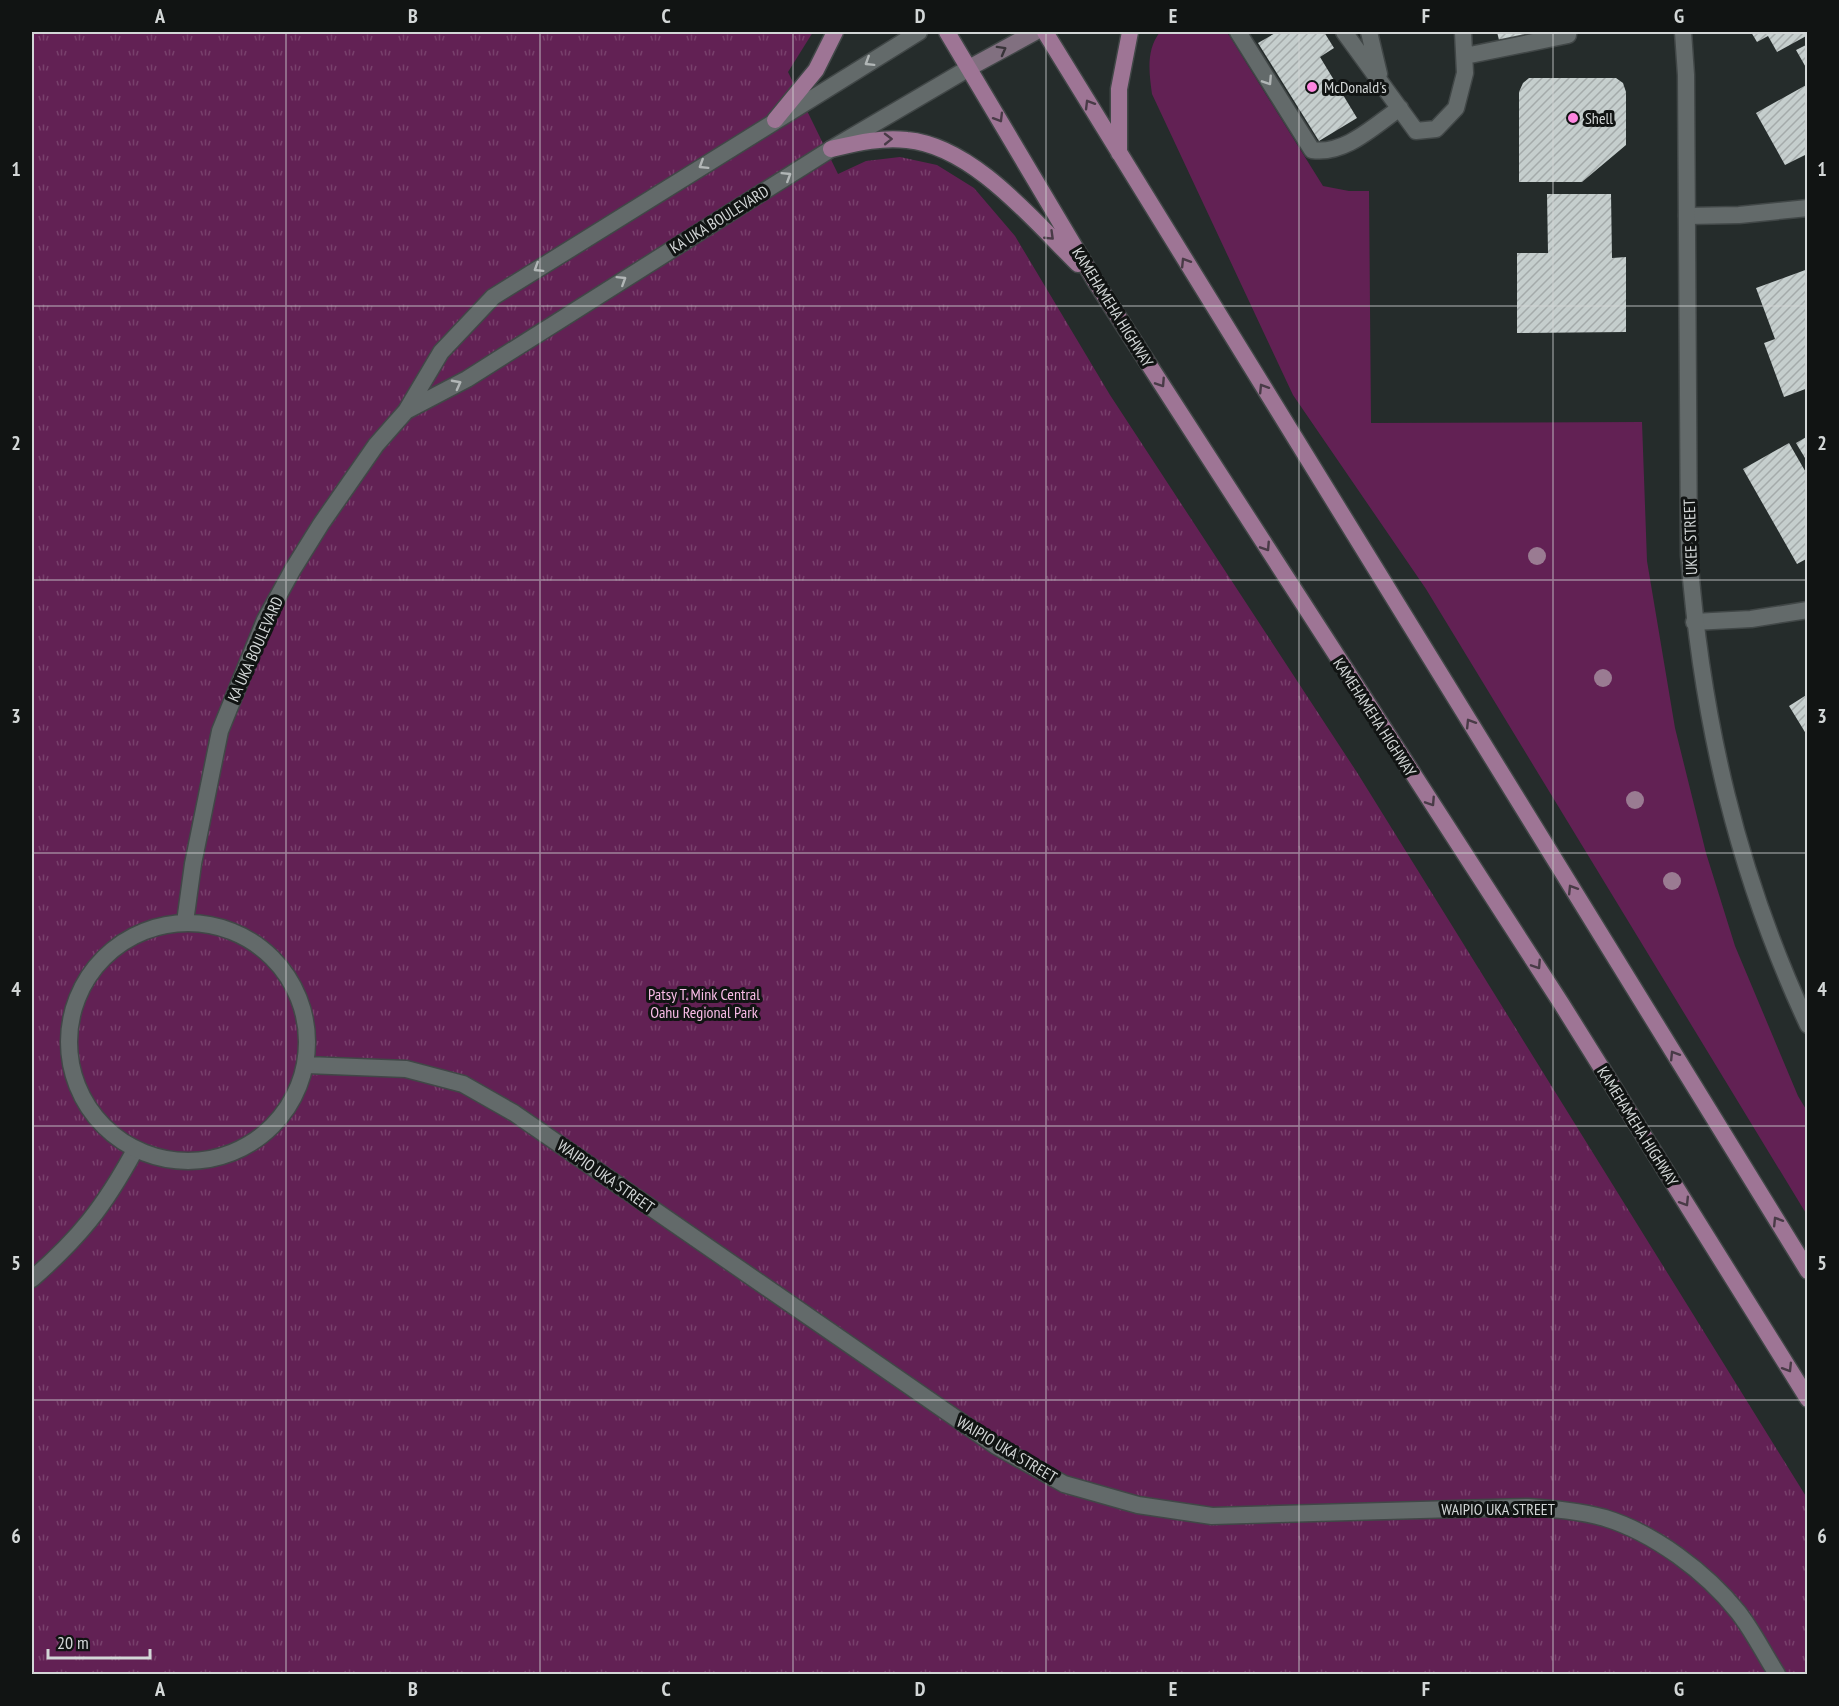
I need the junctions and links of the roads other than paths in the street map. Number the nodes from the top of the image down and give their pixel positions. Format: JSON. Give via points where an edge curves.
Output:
{"nodes":[{"id":1,"x":835,"y":32,"type":"edge"},
{"id":2,"x":919,"y":32,"type":"edge"},
{"id":3,"x":947,"y":32,"type":"edge"},
{"id":4,"x":1035,"y":32,"type":"edge"},
{"id":5,"x":1045,"y":32,"type":"edge"},
{"id":6,"x":1130,"y":32,"type":"edge"},
{"id":7,"x":1238,"y":32,"type":"edge"},
{"id":8,"x":1344,"y":32,"type":"edge"},
{"id":9,"x":1369,"y":32,"type":"edge"},
{"id":10,"x":1463,"y":32,"type":"edge"},
{"id":11,"x":1568,"y":32,"type":"edge"},
{"id":12,"x":1683,"y":32,"type":"edge"},
{"id":13,"x":1465,"y":56,"type":"junction"},
{"id":14,"x":969,"y":68,"type":"junction"},
{"id":15,"x":1381,"y":83,"type":"junction"},
{"id":16,"x":1400,"y":108,"type":"junction"},
{"id":17,"x":775,"y":120,"type":"junction"},
{"id":18,"x":831,"y":149,"type":"junction"},
{"id":19,"x":1119,"y":154,"type":"junction"},
{"id":20,"x":1808,"y":208,"type":"edge"},
{"id":21,"x":1687,"y":216,"type":"junction"},
{"id":22,"x":1095,"y":281,"type":"junction"},
{"id":23,"x":406,"y":411,"type":"junction"},
{"id":24,"x":1808,"y":610,"type":"edge"},
{"id":25,"x":1694,"y":622,"type":"junction"},
{"id":26,"x":185,"y":922,"type":"junction"},
{"id":27,"x":1808,"y":1024,"type":"edge"},
{"id":28,"x":307,"y":1065,"type":"junction"},
{"id":29,"x":135,"y":1150,"type":"junction"},
{"id":30,"x":1808,"y":1271,"type":"edge"},
{"id":31,"x":32,"y":1279,"type":"edge"},
{"id":32,"x":1808,"y":1399,"type":"edge"},
{"id":33,"x":1777,"y":1674,"type":"edge"}],
"edges":[{"from":1,"to":17,"type":"main road","via":[[816,70]]},
{"from":2,"to":17,"type":"street","name":"KA UKA BOULEVARD","one_way":true},
{"from":3,"to":14,"type":"main road","name":"KAMEHAMEHA HIGHWAY"},
{"from":14,"to":4,"type":"main road","name":"KA UKA BOULEVARD","one_way":true},
{"from":19,"to":5,"type":"main road","one_way":true},
{"from":6,"to":19,"type":"main road","via":[[1119,88]]},
{"from":7,"to":16,"type":"street","one_way":true,"via":[[1312,150],[1327,152],[1340,148]]},
{"from":8,"to":15,"type":"street"},
{"from":9,"to":15,"type":"street"},
{"from":10,"to":13,"type":"street"},
{"from":11,"to":13,"type":"street"},
{"from":12,"to":21,"type":"street","name":"UKEE STREET"},
{"from":13,"to":16,"type":"street","via":[[1456,108],[1436,129],[1416,131]]},
{"from":14,"to":18,"type":"street","name":"KA UKA BOULEVARD"},
{"from":14,"to":22,"type":"main road","name":"KAMEHAMEHA HIGHWAY","one_way":true},
{"from":15,"to":16,"type":"street"},
{"from":17,"to":23,"type":"street","name":"KA UKA BOULEVARD","one_way":true,"via":[[493,297],[441,352]]},
{"from":18,"to":22,"type":"main road","one_way":true,"via":[[888,139],[910,140],[949,153],[987,176]]},
{"from":23,"to":18,"type":"street","name":"KA UKA BOULEVARD","one_way":true,"via":[[467,379]]},
{"from":30,"to":19,"type":"main road","one_way":true},
{"from":20,"to":21,"type":"street"},
{"from":21,"to":25,"type":"street","name":"UKEE STREET","via":[[1689,555]]},
{"from":22,"to":32,"type":"main road","name":"KAMEHAMEHA HIGHWAY","one_way":true,"via":[[1561,1003]]},
{"from":23,"to":26,"type":"street","name":"KA UKA BOULEVARD","via":[[341,495],[265,620],[220,731]]},
{"from":24,"to":25,"type":"street"},
{"from":25,"to":27,"type":"street","name":"UKEE STREET","via":[[1727,803],[1750,882],[1785,977]]},
{"from":26,"to":28,"type":"street","via":[[228,929],[265,950],[293,982],[307,1023]]},
{"from":26,"to":29,"type":"street","via":[[150,928],[119,944],[93,969],[76,999],[68,1034],[71,1069],[84,1102],[105,1129]]},
{"from":28,"to":29,"type":"street","via":[[294,1100],[272,1129],[242,1150],[207,1161],[170,1161]]},
{"from":28,"to":33,"type":"street","name":"WAIPIO UKA STREET","via":[[406,1069],[463,1084],[514,1113],[996,1446],[1064,1484],[1138,1505],[1212,1516],[1528,1507],[1605,1518],[1639,1533],[1706,1580],[1739,1613]]},
{"from":29,"to":31,"type":"street","via":[[111,1195],[91,1221]]}]}
